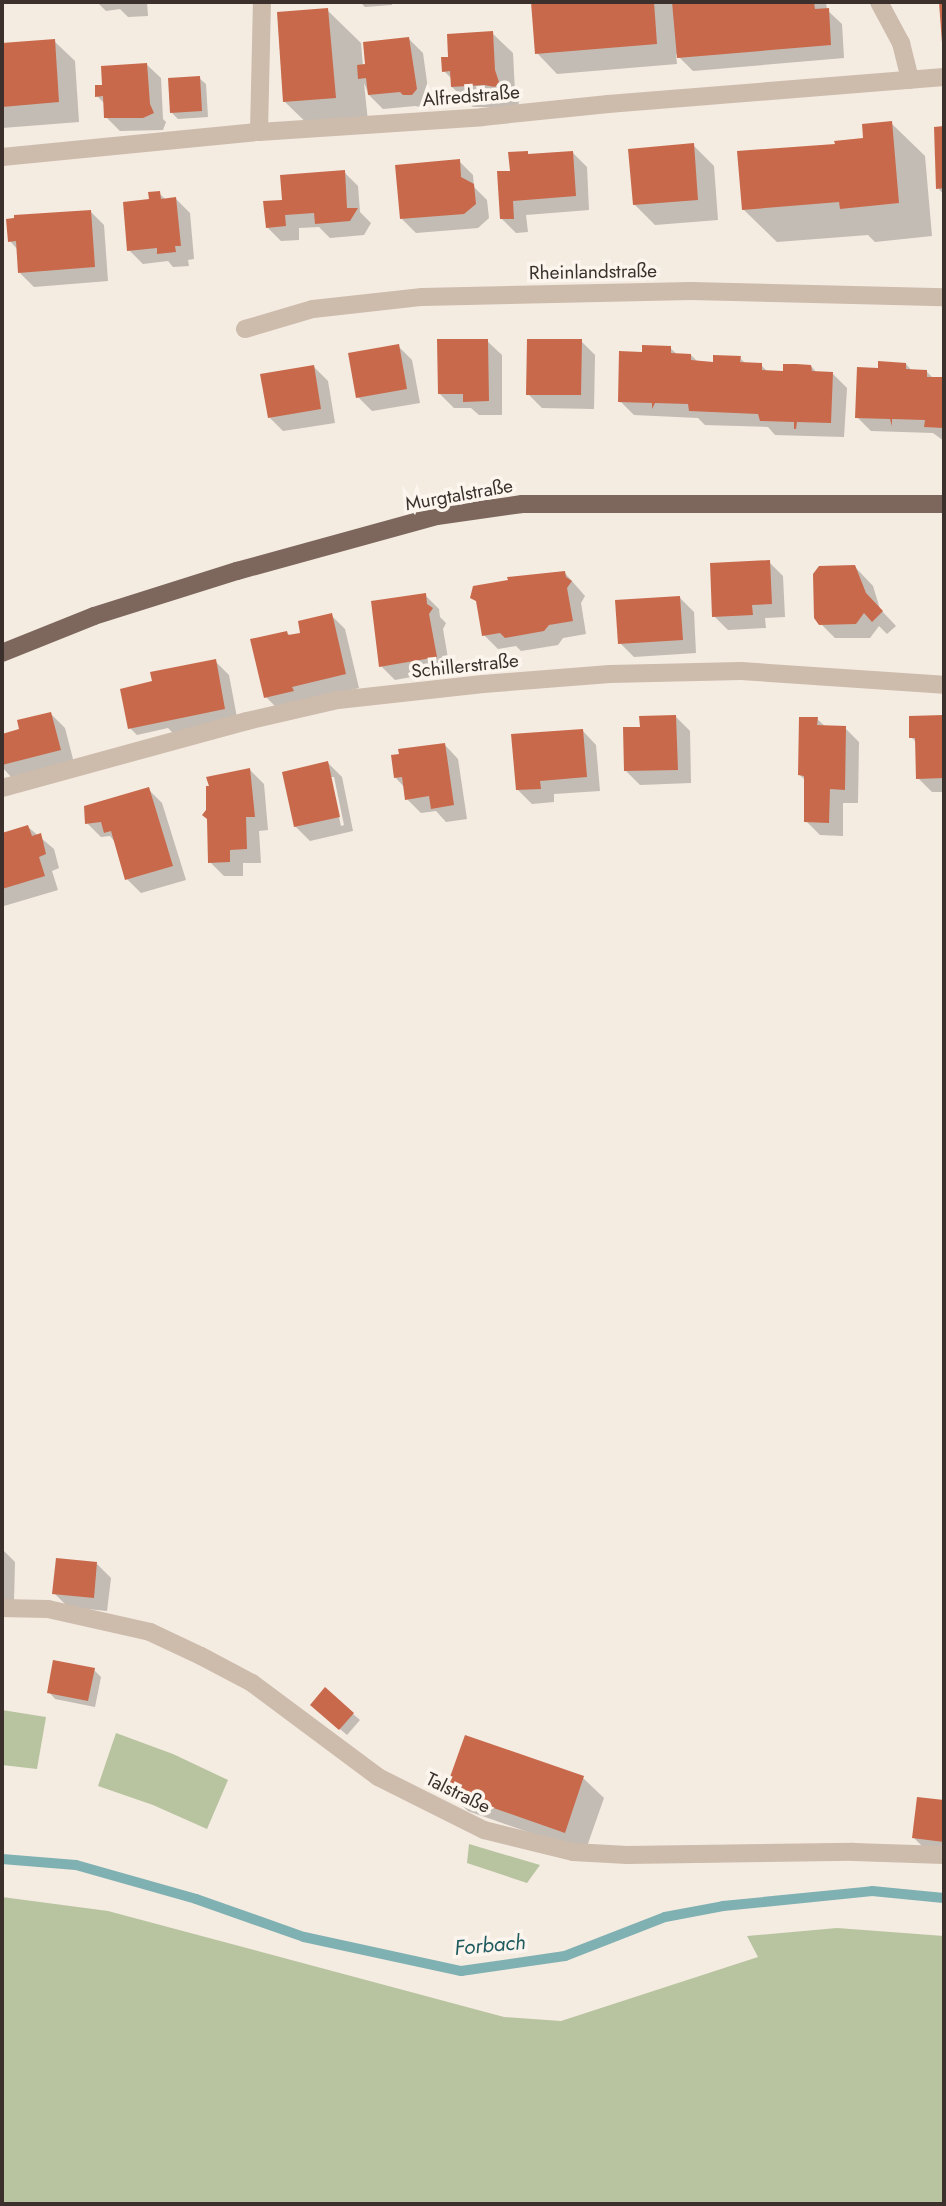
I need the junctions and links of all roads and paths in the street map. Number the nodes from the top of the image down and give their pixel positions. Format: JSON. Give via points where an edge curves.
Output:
{"nodes":[{"id":1,"x":262,"y":2,"type":"edge"},
{"id":2,"x":879,"y":2,"type":"edge"},
{"id":3,"x":944,"y":77,"type":"edge"},
{"id":4,"x":910,"y":80,"type":"junction"},
{"id":5,"x":259,"y":132,"type":"junction"},
{"id":6,"x":2,"y":157,"type":"edge"},
{"id":7,"x":944,"y":297,"type":"edge"},
{"id":8,"x":245,"y":329,"type":"dead end"},
{"id":9,"x":944,"y":504,"type":"edge"},
{"id":10,"x":2,"y":653,"type":"edge"},
{"id":11,"x":944,"y":685,"type":"edge"},
{"id":12,"x":2,"y":788,"type":"edge"},
{"id":13,"x":2,"y":1608,"type":"edge"},
{"id":14,"x":944,"y":1856,"type":"edge"}],
"edges":[{"from":1,"to":5,"type":"street"},
{"from":2,"to":4,"type":"street","via":[[901,43]]},
{"from":3,"to":4,"type":"street","name":"Alfredstraße"},
{"from":4,"to":5,"type":"street","name":"Alfredstraße"},
{"from":5,"to":6,"type":"street","name":"Alfredstraße"},
{"from":7,"to":8,"type":"street","name":"Rheinlandstraße","via":[[691,290],[422,297],[313,309]]},
{"from":9,"to":10,"type":"main road","name":"Murgtalstraße","via":[[522,505],[437,516],[236,571],[94,616]]},
{"from":11,"to":12,"type":"street","name":"Schillerstraße","via":[[741,671],[610,674],[483,684],[338,700]]},
{"from":13,"to":14,"type":"street","name":"Talstraße","via":[[48,1609],[150,1632],[252,1682],[378,1777],[484,1830],[573,1852]]}]}
